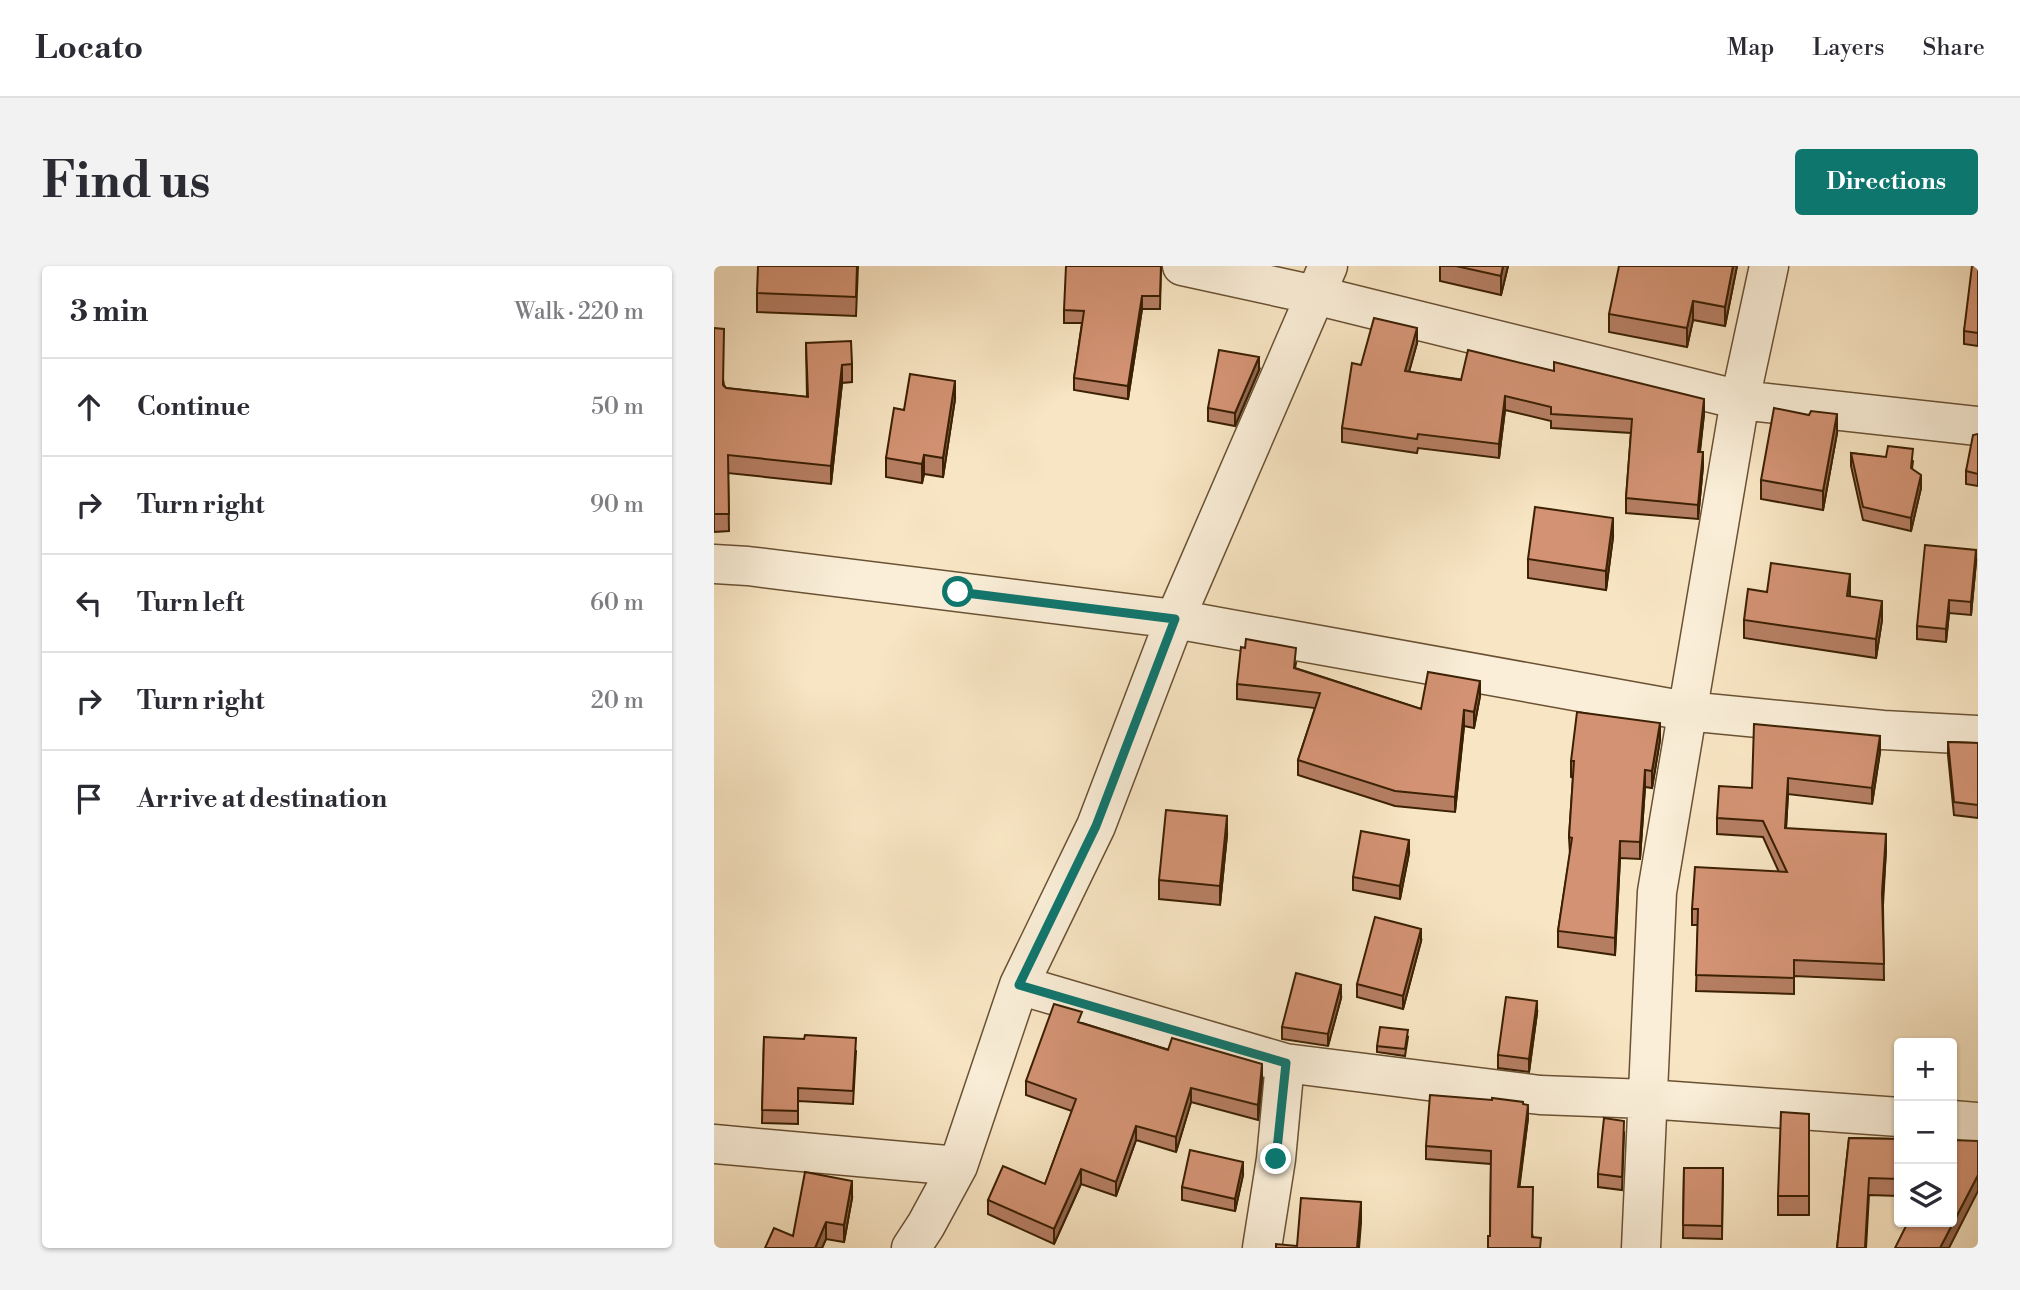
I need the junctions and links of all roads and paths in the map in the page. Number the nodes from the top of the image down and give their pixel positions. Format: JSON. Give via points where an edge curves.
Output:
{"nodes":[{"id":1,"x":1182,"y":266,"type":"edge"},
{"id":2,"x":1769,"y":266,"type":"edge"},
{"id":3,"x":1322,"y":281,"type":"edge"},
{"id":4,"x":1740,"y":400,"type":"junction"},
{"id":5,"x":1978,"y":426,"type":"edge"},
{"id":6,"x":714,"y":564,"type":"edge"},
{"id":7,"x":1175,"y":619,"type":"junction"},
{"id":8,"x":1686,"y":711,"type":"junction"},
{"id":9,"x":1978,"y":736,"type":"edge"},
{"id":10,"x":1019,"y":985,"type":"junction"},
{"id":11,"x":1286,"y":1063,"type":"junction"},
{"id":12,"x":1647,"y":1099,"type":"junction"},
{"id":13,"x":1894,"y":1117,"type":"edge"},
{"id":14,"x":1957,"y":1120,"type":"edge"},
{"id":15,"x":1978,"y":1122,"type":"edge"},
{"id":16,"x":714,"y":1144,"type":"edge"},
{"id":17,"x":958,"y":1166,"type":"junction"},
{"id":18,"x":911,"y":1248,"type":"edge"},
{"id":19,"x":1262,"y":1248,"type":"edge"},
{"id":20,"x":1641,"y":1248,"type":"edge"}],
"edges":[{"from":1,"to":3,"type":"street"},
{"from":2,"to":4,"type":"street"},
{"from":3,"to":4,"type":"street"},
{"from":3,"to":7,"type":"street"},
{"from":4,"to":5,"type":"street"},
{"from":4,"to":8,"type":"street"},
{"from":6,"to":7,"type":"street"},
{"from":7,"to":8,"type":"street"},
{"from":7,"to":10,"type":"street","via":[[1096,826]]},
{"from":8,"to":9,"type":"street"},
{"from":8,"to":12,"type":"street","via":[[1657,892]]},
{"from":10,"to":11,"type":"street"},
{"from":10,"to":17,"type":"street"},
{"from":11,"to":12,"type":"street","via":[[1540,1095]]},
{"from":11,"to":19,"type":"street"},
{"from":12,"to":13,"type":"street"},
{"from":12,"to":20,"type":"street"},
{"from":14,"to":15,"type":"street"},
{"from":16,"to":17,"type":"street"},
{"from":17,"to":18,"type":"street"}]}
